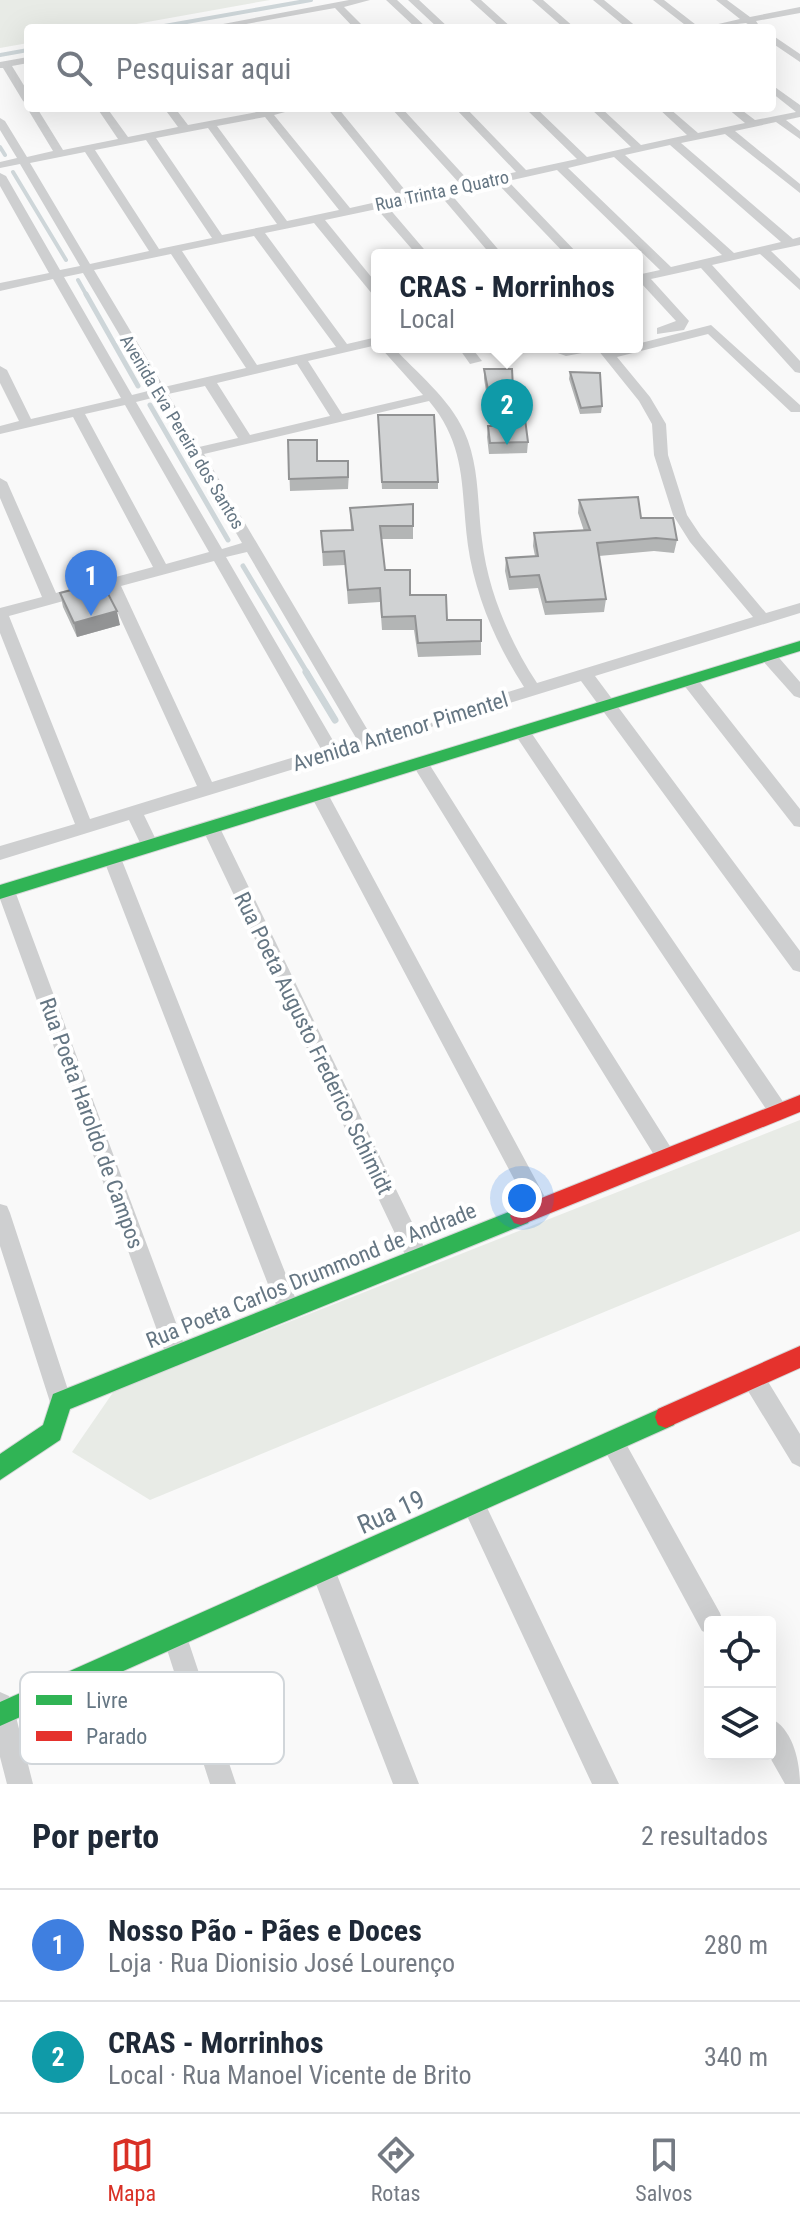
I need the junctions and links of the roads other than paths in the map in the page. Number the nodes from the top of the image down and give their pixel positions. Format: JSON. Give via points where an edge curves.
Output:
{"nodes":[{"id":1,"x":365,"y":0,"type":"edge"},
{"id":2,"x":391,"y":0,"type":"edge"},
{"id":3,"x":413,"y":0,"type":"edge"},
{"id":4,"x":475,"y":0,"type":"edge"},
{"id":5,"x":537,"y":0,"type":"edge"},
{"id":6,"x":598,"y":0,"type":"edge"},
{"id":7,"x":658,"y":0,"type":"edge"},
{"id":8,"x":721,"y":0,"type":"edge"},
{"id":9,"x":781,"y":0,"type":"edge"},
{"id":10,"x":337,"y":5,"type":"junction"},
{"id":11,"x":799,"y":11,"type":"edge"},
{"id":12,"x":283,"y":14,"type":"junction"},
{"id":13,"x":748,"y":20,"type":"junction"},
{"id":14,"x":240,"y":24,"type":"edge"},
{"id":15,"x":293,"y":24,"type":"edge"},
{"id":16,"x":356,"y":24,"type":"edge"},
{"id":17,"x":418,"y":24,"type":"edge"},
{"id":18,"x":440,"y":24,"type":"edge"},
{"id":19,"x":502,"y":24,"type":"edge"},
{"id":20,"x":565,"y":24,"type":"edge"},
{"id":21,"x":628,"y":24,"type":"edge"},
{"id":22,"x":690,"y":24,"type":"edge"},
{"id":23,"x":727,"y":24,"type":"edge"},
{"id":24,"x":754,"y":24,"type":"edge"},
{"id":25,"x":776,"y":41,"type":"edge"},
{"id":26,"x":800,"y":59,"type":"edge"},
{"id":27,"x":24,"y":61,"type":"edge"},
{"id":28,"x":3,"y":65,"type":"edge"},
{"id":29,"x":776,"y":91,"type":"edge"},
{"id":30,"x":24,"y":95,"type":"edge"},
{"id":31,"x":34,"y":112,"type":"edge"},
{"id":32,"x":105,"y":112,"type":"edge"},
{"id":33,"x":172,"y":112,"type":"edge"},
{"id":34,"x":238,"y":112,"type":"edge"},
{"id":35,"x":273,"y":112,"type":"edge"},
{"id":36,"x":335,"y":112,"type":"edge"},
{"id":37,"x":400,"y":112,"type":"edge"},
{"id":38,"x":464,"y":112,"type":"edge"},
{"id":39,"x":534,"y":112,"type":"edge"},
{"id":40,"x":599,"y":112,"type":"edge"},
{"id":41,"x":668,"y":112,"type":"edge"},
{"id":42,"x":737,"y":112,"type":"edge"},
{"id":43,"x":800,"y":112,"type":"edge"},
{"id":44,"x":267,"y":113,"type":"junction"},
{"id":45,"x":243,"y":118,"type":"junction"},
{"id":46,"x":778,"y":119,"type":"junction"},
{"id":47,"x":0,"y":121,"type":"edge"},
{"id":48,"x":210,"y":124,"type":"junction"},
{"id":49,"x":753,"y":124,"type":"junction"},
{"id":50,"x":185,"y":129,"type":"junction"},
{"id":51,"x":727,"y":130,"type":"junction"},
{"id":52,"x":149,"y":136,"type":"junction"},
{"id":53,"x":800,"y":136,"type":"edge"},
{"id":54,"x":696,"y":137,"type":"junction"},
{"id":55,"x":125,"y":141,"type":"junction"},
{"id":56,"x":673,"y":142,"type":"junction"},
{"id":57,"x":88,"y":148,"type":"junction"},
{"id":58,"x":639,"y":149,"type":"junction"},
{"id":59,"x":60,"y":154,"type":"junction"},
{"id":60,"x":617,"y":154,"type":"junction"},
{"id":61,"x":22,"y":161,"type":"junction"},
{"id":62,"x":585,"y":161,"type":"junction"},
{"id":63,"x":0,"y":165,"type":"edge"},
{"id":64,"x":560,"y":166,"type":"junction"},
{"id":65,"x":524,"y":174,"type":"junction"},
{"id":66,"x":0,"y":176,"type":"edge"},
{"id":67,"x":500,"y":179,"type":"junction"},
{"id":68,"x":468,"y":186,"type":"junction"},
{"id":69,"x":800,"y":190,"type":"edge"},
{"id":70,"x":442,"y":191,"type":"junction"},
{"id":71,"x":406,"y":199,"type":"junction"},
{"id":72,"x":380,"y":205,"type":"junction"},
{"id":73,"x":347,"y":212,"type":"junction"},
{"id":74,"x":317,"y":218,"type":"junction"},
{"id":75,"x":284,"y":225,"type":"junction"},
{"id":76,"x":257,"y":231,"type":"junction"},
{"id":77,"x":219,"y":239,"type":"junction"},
{"id":78,"x":795,"y":242,"type":"edge"},
{"id":79,"x":174,"y":249,"type":"junction"},
{"id":80,"x":418,"y":249,"type":"edge"},
{"id":81,"x":492,"y":249,"type":"edge"},
{"id":82,"x":567,"y":249,"type":"edge"},
{"id":83,"x":763,"y":250,"type":"junction"},
{"id":84,"x":156,"y":253,"type":"junction"},
{"id":85,"x":731,"y":257,"type":"junction"},
{"id":86,"x":704,"y":264,"type":"junction"},
{"id":87,"x":84,"y":268,"type":"junction"},
{"id":88,"x":669,"y":272,"type":"junction"},
{"id":89,"x":59,"y":274,"type":"junction"},
{"id":90,"x":643,"y":278,"type":"edge"},
{"id":91,"x":643,"y":282,"type":"edge"},
{"id":92,"x":4,"y":283,"type":"edge"},
{"id":93,"x":371,"y":285,"type":"edge"},
{"id":94,"x":800,"y":286,"type":"edge"},
{"id":95,"x":643,"y":335,"type":"edge"},
{"id":96,"x":371,"y":342,"type":"edge"},
{"id":97,"x":643,"y":342,"type":"edge"},
{"id":98,"x":344,"y":349,"type":"junction"},
{"id":99,"x":391,"y":353,"type":"edge"},
{"id":100,"x":469,"y":353,"type":"edge"},
{"id":101,"x":605,"y":353,"type":"edge"},
{"id":102,"x":300,"y":359,"type":"junction"},
{"id":103,"x":475,"y":361,"type":"dead end"},
{"id":104,"x":800,"y":369,"type":"edge"},
{"id":105,"x":0,"y":370,"type":"edge"},
{"id":106,"x":254,"y":370,"type":"junction"},
{"id":107,"x":209,"y":381,"type":"junction"},
{"id":108,"x":159,"y":393,"type":"junction"},
{"id":109,"x":430,"y":397,"type":"junction"},
{"id":110,"x":129,"y":400,"type":"junction"},
{"id":111,"x":793,"y":407,"type":"dead end"},
{"id":112,"x":77,"y":412,"type":"junction"},
{"id":113,"x":338,"y":418,"type":"junction"},
{"id":114,"x":27,"y":424,"type":"junction"},
{"id":115,"x":0,"y":430,"type":"edge"},
{"id":116,"x":246,"y":440,"type":"junction"},
{"id":117,"x":195,"y":452,"type":"junction"},
{"id":118,"x":0,"y":482,"type":"edge"},
{"id":119,"x":250,"y":546,"type":"junction"},
{"id":120,"x":219,"y":554,"type":"junction"},
{"id":121,"x":162,"y":570,"type":"junction"},
{"id":122,"x":112,"y":583,"type":"junction"},
{"id":123,"x":51,"y":599,"type":"junction"},
{"id":124,"x":800,"y":608,"type":"edge"},
{"id":125,"x":0,"y":613,"type":"edge"},
{"id":126,"x":763,"y":619,"type":"junction"},
{"id":127,"x":800,"y":646,"type":"edge"},
{"id":128,"x":768,"y":656,"type":"junction"},
{"id":129,"x":585,"y":674,"type":"junction"},
{"id":130,"x":689,"y":680,"type":"junction"},
{"id":131,"x":534,"y":690,"type":"junction"},
{"id":132,"x":800,"y":692,"type":"edge"},
{"id":133,"x":607,"y":706,"type":"junction"},
{"id":134,"x":522,"y":732,"type":"junction"},
{"id":135,"x":366,"y":741,"type":"junction"},
{"id":136,"x":331,"y":752,"type":"junction"},
{"id":137,"x":420,"y":763,"type":"junction"},
{"id":138,"x":207,"y":790,"type":"junction"},
{"id":139,"x":319,"y":794,"type":"junction"},
{"id":140,"x":134,"y":812,"type":"junction"},
{"id":141,"x":800,"y":821,"type":"edge"},
{"id":142,"x":85,"y":827,"type":"junction"},
{"id":143,"x":211,"y":828,"type":"junction"},
{"id":144,"x":150,"y":846,"type":"junction"},
{"id":145,"x":0,"y":853,"type":"edge"},
{"id":146,"x":112,"y":858,"type":"junction"},
{"id":147,"x":3,"y":892,"type":"edge"},
{"id":148,"x":800,"y":965,"type":"edge"},
{"id":149,"x":800,"y":1103,"type":"edge"},
{"id":150,"x":779,"y":1112,"type":"junction"},
{"id":151,"x":666,"y":1157,"type":"junction"},
{"id":152,"x":540,"y":1208,"type":"junction"},
{"id":153,"x":0,"y":1213,"type":"edge"},
{"id":154,"x":418,"y":1258,"type":"junction"},
{"id":155,"x":289,"y":1310,"type":"junction"},
{"id":156,"x":177,"y":1355,"type":"junction"},
{"id":157,"x":800,"y":1357,"type":"edge"},
{"id":158,"x":753,"y":1378,"type":"junction"},
{"id":159,"x":61,"y":1402,"type":"junction"},
{"id":160,"x":612,"y":1441,"type":"junction"},
{"id":161,"x":800,"y":1455,"type":"edge"},
{"id":162,"x":0,"y":1468,"type":"edge"},
{"id":163,"x":473,"y":1503,"type":"junction"},
{"id":164,"x":323,"y":1571,"type":"junction"},
{"id":165,"x":708,"y":1616,"type":"edge"},
{"id":166,"x":175,"y":1637,"type":"junction"},
{"id":167,"x":92,"y":1672,"type":"edge"},
{"id":168,"x":186,"y":1672,"type":"edge"},
{"id":169,"x":20,"y":1702,"type":"edge"},
{"id":170,"x":1,"y":1710,"type":"edge"},
{"id":171,"x":776,"y":1742,"type":"edge"},
{"id":172,"x":216,"y":1764,"type":"edge"},
{"id":173,"x":20,"y":1784,"type":"edge"},
{"id":174,"x":223,"y":1784,"type":"edge"},
{"id":175,"x":406,"y":1784,"type":"edge"},
{"id":176,"x":606,"y":1784,"type":"edge"},
{"id":177,"x":799,"y":1784,"type":"edge"}],
"edges":[{"from":1,"to":10,"type":"street"},
{"from":2,"to":17,"type":"street"},
{"from":3,"to":18,"type":"street"},
{"from":4,"to":19,"type":"street"},
{"from":5,"to":20,"type":"street"},
{"from":6,"to":21,"type":"street"},
{"from":7,"to":22,"type":"street"},
{"from":8,"to":13,"type":"street"},
{"from":9,"to":11,"type":"street"},
{"from":10,"to":12,"type":"street"},
{"from":10,"to":16,"type":"street"},
{"from":11,"to":13,"type":"street"},
{"from":12,"to":14,"type":"street"},
{"from":12,"to":15,"type":"street"},
{"from":13,"to":23,"type":"street"},
{"from":13,"to":24,"type":"street"},
{"from":25,"to":26,"type":"street"},
{"from":27,"to":28,"type":"street"},
{"from":28,"to":30,"type":"street"},
{"from":29,"to":43,"type":"street"},
{"from":31,"to":59,"type":"street"},
{"from":32,"to":55,"type":"street"},
{"from":33,"to":50,"type":"street"},
{"from":34,"to":45,"type":"street"},
{"from":35,"to":44,"type":"street"},
{"from":36,"to":71,"type":"street"},
{"from":37,"to":68,"type":"street"},
{"from":38,"to":65,"type":"street"},
{"from":39,"to":62,"type":"street"},
{"from":40,"to":58,"type":"street"},
{"from":41,"to":54,"type":"street"},
{"from":42,"to":49,"type":"street"},
{"from":43,"to":46,"type":"street","name":"Rua Trinta e Quatro"},
{"from":44,"to":45,"type":"street"},
{"from":44,"to":73,"type":"street"},
{"from":45,"to":48,"type":"street"},
{"from":46,"to":49,"type":"street","name":"Rua Trinta e Quatro"},
{"from":46,"to":53,"type":"street"},
{"from":47,"to":61,"type":"street","name":"Avenida Eva Pereira dos Santos"},
{"from":48,"to":50,"type":"street"},
{"from":48,"to":75,"type":"street"},
{"from":49,"to":51,"type":"street","name":"Rua Trinta e Quatro"},
{"from":50,"to":52,"type":"street"},
{"from":51,"to":54,"type":"street","name":"Rua Trinta e Quatro"},
{"from":51,"to":69,"type":"street"},
{"from":52,"to":55,"type":"street"},
{"from":52,"to":77,"type":"street"},
{"from":54,"to":56,"type":"street","name":"Rua Trinta e Quatro"},
{"from":55,"to":57,"type":"street"},
{"from":56,"to":58,"type":"street","name":"Rua Trinta e Quatro"},
{"from":56,"to":78,"type":"street"},
{"from":57,"to":59,"type":"street"},
{"from":57,"to":84,"type":"street"},
{"from":58,"to":60,"type":"street","name":"Rua Trinta e Quatro"},
{"from":59,"to":61,"type":"street"},
{"from":60,"to":62,"type":"street","name":"Rua Trinta e Quatro"},
{"from":60,"to":85,"type":"street"},
{"from":61,"to":63,"type":"street"},
{"from":61,"to":87,"type":"street","name":"Avenida Eva Pereira dos Santos"},
{"from":62,"to":64,"type":"street","name":"Rua Trinta e Quatro"},
{"from":64,"to":65,"type":"street","name":"Rua Trinta e Quatro"},
{"from":64,"to":88,"type":"street"},
{"from":65,"to":67,"type":"street","name":"Rua Trinta e Quatro"},
{"from":66,"to":89,"type":"street","name":"Avenida Eva Pereira dos Santos"},
{"from":67,"to":68,"type":"street","name":"Rua Trinta e Quatro"},
{"from":67,"to":82,"type":"street"},
{"from":68,"to":70,"type":"street","name":"Rua Trinta e Quatro"},
{"from":70,"to":71,"type":"street","name":"Rua Trinta e Quatro"},
{"from":70,"to":81,"type":"street"},
{"from":71,"to":72,"type":"street","name":"Rua Trinta e Quatro"},
{"from":72,"to":73,"type":"street","name":"Rua Trinta e Quatro"},
{"from":72,"to":80,"type":"street"},
{"from":73,"to":74,"type":"street","name":"Rua Trinta e Quatro"},
{"from":74,"to":75,"type":"street","name":"Rua Trinta e Quatro"},
{"from":74,"to":93,"type":"street"},
{"from":75,"to":76,"type":"street","name":"Rua Trinta e Quatro"},
{"from":76,"to":77,"type":"street","name":"Rua Trinta e Quatro"},
{"from":76,"to":98,"type":"street"},
{"from":77,"to":79,"type":"street","name":"Rua Trinta e Quatro"},
{"from":78,"to":83,"type":"street"},
{"from":79,"to":84,"type":"street","name":"Rua Trinta e Quatro"},
{"from":79,"to":106,"type":"street"},
{"from":83,"to":85,"type":"street"},
{"from":83,"to":94,"type":"street"},
{"from":84,"to":87,"type":"street","name":"Rua Trinta e Quatro"},
{"from":85,"to":86,"type":"street"},
{"from":86,"to":88,"type":"street"},
{"from":86,"to":104,"type":"street"},
{"from":87,"to":89,"type":"street","name":"Rua Trinta e Quatro"},
{"from":87,"to":108,"type":"street","name":"Avenida Eva Pereira dos Santos"},
{"from":88,"to":90,"type":"street"},
{"from":89,"to":92,"type":"street","name":"Rua Trinta e Quatro"},
{"from":89,"to":110,"type":"street","name":"Avenida Eva Pereira dos Santos"},
{"from":91,"to":95,"type":"street","via":[[683,324]]},
{"from":96,"to":98,"type":"street"},
{"from":97,"to":111,"type":"street","via":[[711,329]]},
{"from":98,"to":102,"type":"street"},
{"from":99,"to":109,"type":"street"},
{"from":100,"to":103,"type":"street"},
{"from":101,"to":126,"type":"street","via":[[659,424],[661,455],[680,515]]},
{"from":102,"to":106,"type":"street"},
{"from":102,"to":113,"type":"street"},
{"from":105,"to":114,"type":"street"},
{"from":106,"to":107,"type":"street"},
{"from":107,"to":108,"type":"street"},
{"from":107,"to":116,"type":"street"},
{"from":108,"to":110,"type":"street"},
{"from":108,"to":117,"type":"street","name":"Avenida Eva Pereira dos Santos"},
{"from":109,"to":113,"type":"street"},
{"from":109,"to":131,"type":"street","via":[[455,426],[465,448],[477,555],[492,610],[512,658]]},
{"from":110,"to":112,"type":"street"},
{"from":110,"to":120,"type":"street","name":"Avenida Eva Pereira dos Santos"},
{"from":112,"to":114,"type":"street"},
{"from":112,"to":121,"type":"street"},
{"from":113,"to":116,"type":"street"},
{"from":114,"to":115,"type":"street"},
{"from":116,"to":117,"type":"street"},
{"from":117,"to":119,"type":"street","name":"Avenida Eva Pereira dos Santos"},
{"from":118,"to":123,"type":"street"},
{"from":119,"to":120,"type":"street"},
{"from":119,"to":135,"type":"street","name":"Avenida Eva Pereira dos Santos"},
{"from":120,"to":121,"type":"street"},
{"from":120,"to":136,"type":"street","name":"Avenida Eva Pereira dos Santos"},
{"from":121,"to":122,"type":"street"},
{"from":122,"to":123,"type":"street"},
{"from":122,"to":138,"type":"street"},
{"from":123,"to":125,"type":"street"},
{"from":124,"to":126,"type":"street","name":"Avenida Antenor Pimentel"},
{"from":125,"to":142,"type":"street"},
{"from":126,"to":129,"type":"street","name":"Avenida Antenor Pimentel"},
{"from":127,"to":128,"type":"street"},
{"from":128,"to":130,"type":"street"},
{"from":128,"to":132,"type":"street"},
{"from":129,"to":131,"type":"street","name":"Avenida Antenor Pimentel"},
{"from":129,"to":133,"type":"street"},
{"from":130,"to":133,"type":"street"},
{"from":130,"to":141,"type":"street"},
{"from":131,"to":135,"type":"street","name":"Avenida Antenor Pimentel"},
{"from":133,"to":134,"type":"street"},
{"from":133,"to":148,"type":"street"},
{"from":134,"to":137,"type":"street"},
{"from":134,"to":150,"type":"street"},
{"from":135,"to":136,"type":"street","name":"Avenida Antenor Pimentel"},
{"from":136,"to":138,"type":"street","name":"Avenida Antenor Pimentel"},
{"from":137,"to":139,"type":"street"},
{"from":137,"to":151,"type":"street"},
{"from":138,"to":140,"type":"street","name":"Avenida Antenor Pimentel"},
{"from":139,"to":143,"type":"street"},
{"from":139,"to":152,"type":"street"},
{"from":140,"to":142,"type":"street","name":"Avenida Antenor Pimentel"},
{"from":140,"to":144,"type":"street"},
{"from":142,"to":145,"type":"street","name":"Avenida Antenor Pimentel"},
{"from":143,"to":144,"type":"street"},
{"from":143,"to":154,"type":"street","name":"Rua Poeta Augusto Frederico Schimidt"},
{"from":144,"to":146,"type":"street"},
{"from":146,"to":147,"type":"street"},
{"from":146,"to":155,"type":"street"},
{"from":147,"to":156,"type":"street","name":"Rua Poeta Haroldo de Campos"},
{"from":149,"to":150,"type":"street","name":"Rua Poeta Carlos Drummond de Andrade"},
{"from":150,"to":151,"type":"street","name":"Rua Poeta Carlos Drummond de Andrade"},
{"from":151,"to":152,"type":"street","name":"Rua Poeta Carlos Drummond de Andrade"},
{"from":152,"to":154,"type":"street","name":"Rua Poeta Carlos Drummond de Andrade"},
{"from":153,"to":159,"type":"street"},
{"from":154,"to":155,"type":"street","name":"Rua Poeta Carlos Drummond de Andrade"},
{"from":155,"to":156,"type":"street","name":"Rua Poeta Carlos Drummond de Andrade"},
{"from":156,"to":159,"type":"street","name":"Rua Poeta Carlos Drummond de Andrade"},
{"from":157,"to":158,"type":"street","name":"Rua 19"},
{"from":158,"to":160,"type":"street","name":"Rua 19"},
{"from":158,"to":161,"type":"street"},
{"from":159,"to":162,"type":"street","via":[[52,1432]]},
{"from":160,"to":163,"type":"street","name":"Rua 19"},
{"from":160,"to":165,"type":"street"},
{"from":163,"to":164,"type":"street","name":"Rua 19"},
{"from":163,"to":176,"type":"street"},
{"from":164,"to":166,"type":"street","name":"Rua 19"},
{"from":164,"to":175,"type":"street"},
{"from":166,"to":167,"type":"street","name":"Rua 19"},
{"from":166,"to":168,"type":"street"},
{"from":169,"to":170,"type":"street","name":"Rua 19"},
{"from":170,"to":173,"type":"street"},
{"from":171,"to":177,"type":"street"},
{"from":172,"to":174,"type":"street"}]}
